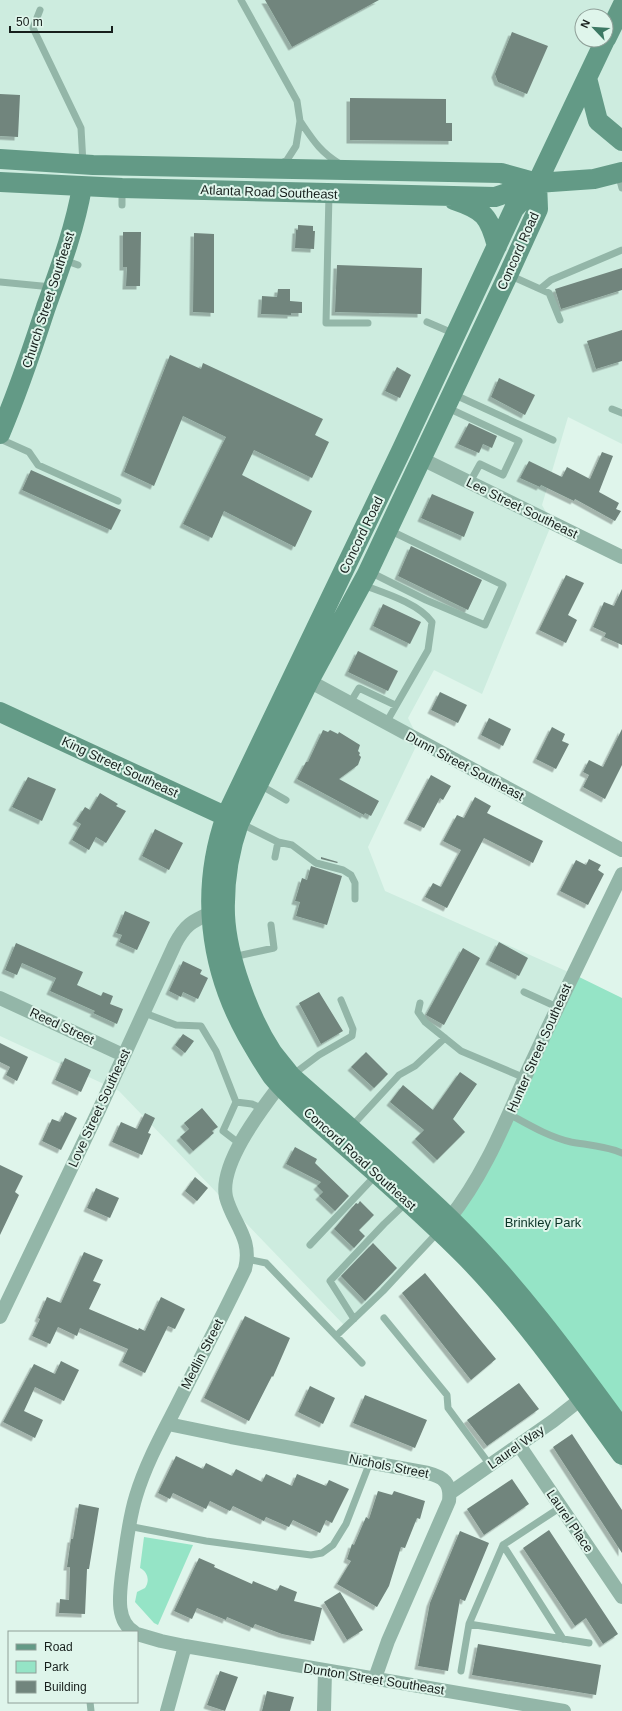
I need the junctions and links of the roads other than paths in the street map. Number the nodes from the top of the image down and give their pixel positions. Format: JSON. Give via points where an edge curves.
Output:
{"nodes":[{"id":1,"x":241,"y":0,"type":"edge"},
{"id":2,"x":621,"y":9,"type":"edge"},
{"id":3,"x":40,"y":10,"type":"dead end"},
{"id":4,"x":614,"y":23,"type":"edge"},
{"id":5,"x":602,"y":48,"type":"edge"},
{"id":6,"x":587,"y":78,"type":"junction"},
{"id":7,"x":300,"y":121,"type":"junction"},
{"id":8,"x":622,"y":141,"type":"edge"},
{"id":9,"x":0,"y":159,"type":"edge"},
{"id":10,"x":83,"y":164,"type":"junction"},
{"id":11,"x":273,"y":169,"type":"junction"},
{"id":12,"x":352,"y":171,"type":"junction"},
{"id":13,"x":621,"y":178,"type":"edge"},
{"id":14,"x":0,"y":182,"type":"edge"},
{"id":15,"x":537,"y":183,"type":"junction"},
{"id":16,"x":82,"y":187,"type":"junction"},
{"id":17,"x":329,"y":194,"type":"junction"},
{"id":18,"x":441,"y":196,"type":"junction"},
{"id":19,"x":497,"y":246,"type":"junction"},
{"id":20,"x":622,"y":250,"type":"edge"},
{"id":21,"x":508,"y":275,"type":"junction"},
{"id":22,"x":0,"y":282,"type":"edge"},
{"id":23,"x":54,"y":288,"type":"junction"},
{"id":24,"x":540,"y":289,"type":"junction"},
{"id":25,"x":560,"y":320,"type":"dead end"},
{"id":26,"x":427,"y":322,"type":"dead end"},
{"id":27,"x":368,"y":323,"type":"dead end"},
{"id":28,"x":456,"y":334,"type":"junction"},
{"id":29,"x":449,"y":400,"type":"junction"},
{"id":30,"x":612,"y":409,"type":"dead end"},
{"id":31,"x":622,"y":413,"type":"edge"},
{"id":32,"x":0,"y":434,"type":"edge"},
{"id":33,"x":0,"y":439,"type":"edge"},
{"id":34,"x":553,"y":440,"type":"dead end"},
{"id":35,"x":422,"y":459,"type":"junction"},
{"id":36,"x":470,"y":482,"type":"junction"},
{"id":37,"x":118,"y":502,"type":"dead end"},
{"id":38,"x":388,"y":530,"type":"junction"},
{"id":39,"x":622,"y":557,"type":"edge"},
{"id":40,"x":365,"y":578,"type":"junction"},
{"id":41,"x":308,"y":681,"type":"junction"},
{"id":42,"x":350,"y":703,"type":"junction"},
{"id":43,"x":395,"y":705,"type":"junction"},
{"id":44,"x":0,"y":712,"type":"edge"},
{"id":45,"x":386,"y":723,"type":"junction"},
{"id":46,"x":258,"y":784,"type":"junction"},
{"id":47,"x":286,"y":800,"type":"dead end"},
{"id":48,"x":233,"y":820,"type":"junction"},
{"id":49,"x":278,"y":842,"type":"junction"},
{"id":50,"x":622,"y":850,"type":"edge"},
{"id":51,"x":275,"y":857,"type":"dead end"},
{"id":52,"x":622,"y":874,"type":"edge"},
{"id":53,"x":355,"y":899,"type":"dead end"},
{"id":54,"x":211,"y":913,"type":"junction"},
{"id":55,"x":271,"y":925,"type":"dead end"},
{"id":56,"x":232,"y":958,"type":"junction"},
{"id":57,"x":524,"y":992,"type":"dead end"},
{"id":58,"x":0,"y":998,"type":"edge"},
{"id":59,"x":341,"y":1000,"type":"dead end"},
{"id":60,"x":420,"y":1004,"type":"dead end"},
{"id":61,"x":557,"y":1007,"type":"junction"},
{"id":62,"x":142,"y":1012,"type":"junction"},
{"id":63,"x":445,"y":1038,"type":"junction"},
{"id":64,"x":123,"y":1055,"type":"junction"},
{"id":65,"x":525,"y":1078,"type":"junction"},
{"id":66,"x":286,"y":1080,"type":"junction"},
{"id":67,"x":236,"y":1102,"type":"junction"},
{"id":68,"x":263,"y":1109,"type":"junction"},
{"id":69,"x":509,"y":1114,"type":"junction"},
{"id":70,"x":350,"y":1129,"type":"junction"},
{"id":71,"x":240,"y":1144,"type":"junction"},
{"id":72,"x":622,"y":1153,"type":"edge"},
{"id":73,"x":377,"y":1174,"type":"junction"},
{"id":74,"x":408,"y":1201,"type":"junction"},
{"id":75,"x":444,"y":1225,"type":"junction"},
{"id":76,"x":310,"y":1245,"type":"dead end"},
{"id":77,"x":247,"y":1259,"type":"junction"},
{"id":78,"x":0,"y":1317,"type":"edge"},
{"id":79,"x":384,"y":1318,"type":"dead end"},
{"id":80,"x":354,"y":1319,"type":"junction"},
{"id":81,"x":336,"y":1336,"type":"junction"},
{"id":82,"x":362,"y":1363,"type":"dead end"},
{"id":83,"x":582,"y":1398,"type":"junction"},
{"id":84,"x":168,"y":1424,"type":"junction"},
{"id":85,"x":622,"y":1429,"type":"edge"},
{"id":86,"x":519,"y":1445,"type":"junction"},
{"id":87,"x":622,"y":1455,"type":"edge"},
{"id":88,"x":370,"y":1462,"type":"junction"},
{"id":89,"x":490,"y":1466,"type":"junction"},
{"id":90,"x":450,"y":1493,"type":"junction"},
{"id":91,"x":561,"y":1507,"type":"junction"},
{"id":92,"x":128,"y":1526,"type":"junction"},
{"id":93,"x":503,"y":1545,"type":"junction"},
{"id":94,"x":622,"y":1597,"type":"edge"},
{"id":95,"x":469,"y":1624,"type":"junction"},
{"id":96,"x":130,"y":1631,"type":"edge"},
{"id":97,"x":138,"y":1634,"type":"edge"},
{"id":98,"x":563,"y":1639,"type":"junction"},
{"id":99,"x":589,"y":1643,"type":"dead end"},
{"id":100,"x":185,"y":1646,"type":"junction"},
{"id":101,"x":326,"y":1671,"type":"junction"},
{"id":102,"x":461,"y":1671,"type":"dead end"},
{"id":103,"x":375,"y":1678,"type":"junction"},
{"id":104,"x":533,"y":1708,"type":"edge"},
{"id":105,"x":167,"y":1711,"type":"edge"},
{"id":106,"x":324,"y":1711,"type":"edge"},
{"id":107,"x":564,"y":1711,"type":"edge"}],
"edges":[{"from":1,"to":7,"type":"lane","via":[[297,101]]},
{"from":2,"to":4,"type":"main road"},
{"from":3,"to":10,"type":"lane","via":[[33,28],[81,128]]},
{"from":5,"to":6,"type":"main road"},
{"from":6,"to":8,"type":"main road","via":[[598,121]]},
{"from":6,"to":15,"type":"main road"},
{"from":7,"to":11,"type":"lane","via":[[296,146],[287,160]]},
{"from":7,"to":12,"type":"lane","via":[[316,145],[328,157]]},
{"from":9,"to":10,"type":"main road","name":"Atlanta Road Southeast"},
{"from":10,"to":11,"type":"main road","name":"Atlanta Road Southeast"},
{"from":10,"to":16,"type":"street","name":"Church Street Southeast"},
{"from":11,"to":12,"type":"main road","name":"Atlanta Road Southeast"},
{"from":12,"to":15,"type":"main road","name":"Atlanta Road Southeast","via":[[501,173]]},
{"from":13,"to":15,"type":"main road","name":"Atlanta Road Southeast"},
{"from":14,"to":16,"type":"main road","name":"Atlanta Road Southeast"},
{"from":15,"to":18,"type":"main road","name":"Atlanta Road Southeast","via":[[495,197]]},
{"from":15,"to":19,"type":"main road","name":"Concord Road","via":[[514,209]]},
{"from":15,"to":21,"type":"main road","name":"Concord Road","via":[[538,209]]},
{"from":16,"to":17,"type":"main road","name":"Atlanta Road Southeast","via":[[122,196]]},
{"from":16,"to":23,"type":"main road","name":"Church Street Southeast","via":[[70,262]]},
{"from":17,"to":18,"type":"main road","name":"Atlanta Road Southeast"},
{"from":17,"to":27,"type":"lane","via":[[326,323]]},
{"from":18,"to":19,"type":"main road","via":[[474,206],[485,215]]},
{"from":19,"to":28,"type":"main road","name":"Concord Road"},
{"from":20,"to":24,"type":"lane","via":[[551,280]]},
{"from":21,"to":24,"type":"lane"},
{"from":21,"to":29,"type":"main road","name":"Concord Road"},
{"from":22,"to":23,"type":"lane"},
{"from":23,"to":32,"type":"main road","name":"Church Street Southeast"},
{"from":24,"to":25,"type":"lane","via":[[549,293]]},
{"from":26,"to":28,"type":"lane"},
{"from":28,"to":48,"type":"main road","name":"Concord Road"},
{"from":29,"to":34,"type":"lane"},
{"from":29,"to":35,"type":"main road","name":"Concord Road"},
{"from":29,"to":36,"type":"lane","via":[[519,441],[503,475],[480,464]]},
{"from":30,"to":31,"type":"lane"},
{"from":33,"to":37,"type":"lane","via":[[29,452],[38,465]]},
{"from":35,"to":36,"type":"street","name":"Lee Street Southeast"},
{"from":35,"to":38,"type":"main road","name":"Concord Road"},
{"from":36,"to":39,"type":"street","name":"Lee Street Southeast"},
{"from":38,"to":40,"type":"main road","name":"Concord Road"},
{"from":38,"to":40,"type":"lane","via":[[503,585],[485,625]]},
{"from":40,"to":41,"type":"main road","name":"Concord Road"},
{"from":40,"to":43,"type":"lane","via":[[392,596],[426,613],[432,622],[428,650]]},
{"from":41,"to":42,"type":"street","name":"Dunn Street Southeast"},
{"from":41,"to":46,"type":"main road","name":"Concord Road"},
{"from":42,"to":43,"type":"lane","via":[[359,688]]},
{"from":42,"to":45,"type":"street","name":"Dunn Street Southeast"},
{"from":43,"to":45,"type":"lane"},
{"from":44,"to":48,"type":"main road","name":"King Street Southeast"},
{"from":45,"to":50,"type":"street","name":"Dunn Street Southeast"},
{"from":46,"to":47,"type":"lane"},
{"from":46,"to":48,"type":"main road","name":"Concord Road"},
{"from":48,"to":49,"type":"lane"},
{"from":48,"to":54,"type":"main road","name":"Concord Road Southeast","via":[[218,838],[213,868]]},
{"from":48,"to":56,"type":"main road","name":"Concord Road Southeast","via":[[225,915]]},
{"from":49,"to":51,"type":"lane"},
{"from":49,"to":53,"type":"lane","via":[[292,845],[316,863],[343,870],[351,875],[355,883]]},
{"from":52,"to":61,"type":"street","name":"Hunter Street Southeast"},
{"from":54,"to":62,"type":"street","name":"Love Street Southeast","via":[[194,920],[184,929]]},
{"from":54,"to":66,"type":"main road","name":"Concord Road Southeast","via":[[215,951],[226,989],[240,1022],[254,1048]]},
{"from":55,"to":56,"type":"lane","via":[[274,948]]},
{"from":56,"to":66,"type":"main road","name":"Concord Road Southeast","via":[[243,993]]},
{"from":57,"to":61,"type":"lane"},
{"from":58,"to":64,"type":"street","name":"Reed Street"},
{"from":59,"to":66,"type":"lane","via":[[353,1029],[352,1036],[319,1055]]},
{"from":60,"to":63,"type":"lane","via":[[420,1017]]},
{"from":61,"to":65,"type":"street","name":"Hunter Street Southeast"},
{"from":62,"to":64,"type":"street","name":"Love Street Southeast"},
{"from":62,"to":67,"type":"lane","via":[[176,1025],[201,1026],[216,1051]]},
{"from":63,"to":65,"type":"lane","via":[[466,1054]]},
{"from":63,"to":70,"type":"lane","via":[[415,1066],[399,1075]]},
{"from":64,"to":78,"type":"street","name":"Love Street Southeast"},
{"from":65,"to":69,"type":"street","name":"Hunter Street Southeast"},
{"from":66,"to":68,"type":"street","name":"Medlin Street"},
{"from":66,"to":70,"type":"main road","name":"Concord Road Southeast"},
{"from":66,"to":73,"type":"main road","name":"Concord Road Southeast","via":[[292,1098]]},
{"from":67,"to":68,"type":"lane","via":[[252,1104]]},
{"from":67,"to":71,"type":"lane","via":[[223,1131]]},
{"from":68,"to":71,"type":"street","name":"Medlin Street"},
{"from":69,"to":72,"type":"lane","via":[[551,1136]]},
{"from":69,"to":75,"type":"street","name":"Hunter Street Southeast","via":[[473,1187]]},
{"from":70,"to":75,"type":"main road","name":"Concord Road Southeast"},
{"from":71,"to":77,"type":"street","name":"Medlin Street","via":[[225,1184],[226,1198],[245,1243]]},
{"from":73,"to":74,"type":"main road","name":"Concord Road Southeast"},
{"from":73,"to":76,"type":"lane"},
{"from":74,"to":75,"type":"main road","name":"Concord Road Southeast"},
{"from":74,"to":80,"type":"lane","via":[[330,1281]]},
{"from":75,"to":80,"type":"lane"},
{"from":75,"to":83,"type":"main road","name":"Concord Road Southeast","via":[[468,1260],[538,1340]]},
{"from":75,"to":85,"type":"main road","name":"Concord Road Southeast","via":[[529,1306]]},
{"from":77,"to":81,"type":"lane","via":[[266,1263]]},
{"from":77,"to":84,"type":"street","name":"Medlin Street","via":[[242,1275]]},
{"from":79,"to":89,"type":"lane","via":[[447,1395],[448,1408]]},
{"from":80,"to":81,"type":"lane"},
{"from":81,"to":82,"type":"lane"},
{"from":83,"to":86,"type":"street","name":"Laurel Way"},
{"from":83,"to":87,"type":"main road","name":"Concord Road Southeast"},
{"from":84,"to":88,"type":"street","name":"Nichols Street","via":[[231,1438]]},
{"from":84,"to":92,"type":"street","name":"Medlin Street","via":[[144,1473]]},
{"from":86,"to":89,"type":"street","name":"Laurel Way"},
{"from":86,"to":91,"type":"street","name":"Laurel Place"},
{"from":88,"to":90,"type":"street","name":"Nichols Street","via":[[437,1475],[445,1479]]},
{"from":88,"to":92,"type":"lane","via":[[346,1524],[333,1545],[311,1555],[206,1541]]},
{"from":89,"to":90,"type":"street","name":"Laurel Way"},
{"from":90,"to":103,"type":"street","via":[[444,1515],[388,1641]]},
{"from":91,"to":93,"type":"lane"},
{"from":91,"to":94,"type":"street","name":"Laurel Place"},
{"from":92,"to":96,"type":"street","name":"Medlin Street","via":[[121,1604],[122,1619]]},
{"from":93,"to":95,"type":"lane"},
{"from":93,"to":98,"type":"lane"},
{"from":95,"to":98,"type":"lane"},
{"from":95,"to":102,"type":"lane"},
{"from":97,"to":100,"type":"street","name":"Medlin Street"},
{"from":98,"to":99,"type":"lane"},
{"from":100,"to":101,"type":"street","name":"Dunton Street Southeast"},
{"from":100,"to":105,"type":"street"},
{"from":101,"to":103,"type":"street","name":"Dunton Street Southeast"},
{"from":101,"to":106,"type":"street"},
{"from":103,"to":104,"type":"street","name":"Dunton Street Southeast"},
{"from":104,"to":107,"type":"street","name":"Dunton Street Southeast"}]}
